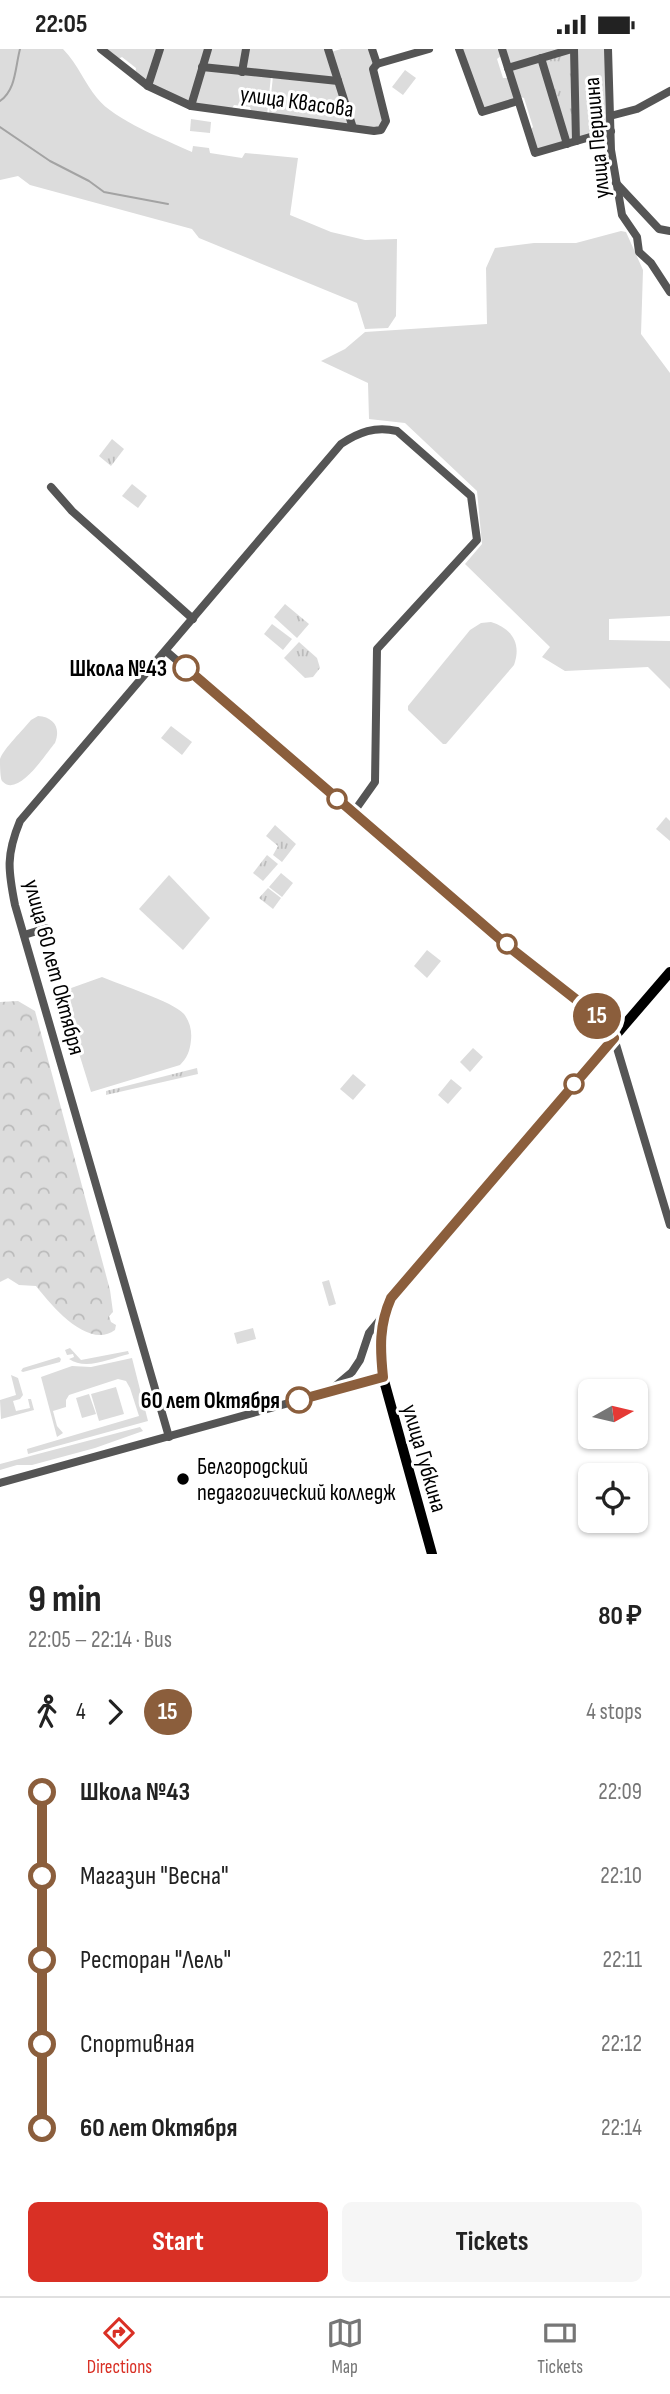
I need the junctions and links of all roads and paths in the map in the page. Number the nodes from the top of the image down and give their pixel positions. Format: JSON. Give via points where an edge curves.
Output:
{"nodes":[{"id":1,"x":101,"y":49,"type":"edge"},
{"id":2,"x":160,"y":49,"type":"edge"},
{"id":3,"x":208,"y":49,"type":"edge"},
{"id":4,"x":247,"y":49,"type":"edge"},
{"id":5,"x":372,"y":49,"type":"edge"},
{"id":6,"x":388,"y":49,"type":"edge"},
{"id":7,"x":429,"y":49,"type":"edge"},
{"id":8,"x":459,"y":49,"type":"edge"},
{"id":9,"x":502,"y":49,"type":"edge"},
{"id":10,"x":573,"y":49,"type":"edge"},
{"id":11,"x":608,"y":49,"type":"edge"},
{"id":12,"x":331,"y":50,"type":"edge"},
{"id":13,"x":541,"y":58,"type":"junction"},
{"id":14,"x":391,"y":59,"type":"junction"},
{"id":15,"x":377,"y":64,"type":"junction"},
{"id":16,"x":202,"y":67,"type":"junction"},
{"id":17,"x":508,"y":68,"type":"junction"},
{"id":18,"x":242,"y":72,"type":"junction"},
{"id":19,"x":338,"y":81,"type":"junction"},
{"id":20,"x":148,"y":86,"type":"junction"},
{"id":21,"x":670,"y":91,"type":"edge"},
{"id":22,"x":518,"y":101,"type":"junction"},
{"id":23,"x":191,"y":106,"type":"junction"},
{"id":24,"x":610,"y":116,"type":"junction"},
{"id":25,"x":353,"y":128,"type":"junction"},
{"id":26,"x":611,"y":131,"type":"junction"},
{"id":27,"x":571,"y":142,"type":"junction"},
{"id":28,"x":616,"y":183,"type":"junction"},
{"id":29,"x":670,"y":231,"type":"edge"},
{"id":30,"x":670,"y":292,"type":"edge"},
{"id":31,"x":51,"y":487,"type":"dead end"},
{"id":32,"x":193,"y":619,"type":"junction"},
{"id":33,"x":166,"y":651,"type":"junction"},
{"id":34,"x":353,"y":813,"type":"junction"},
{"id":35,"x":47,"y":928,"type":"dead end"},
{"id":36,"x":24,"y":935,"type":"junction"},
{"id":37,"x":670,"y":972,"type":"edge"},
{"id":38,"x":614,"y":1038,"type":"junction"},
{"id":39,"x":670,"y":1225,"type":"edge"},
{"id":40,"x":383,"y":1316,"type":"junction"},
{"id":41,"x":383,"y":1377,"type":"junction"},
{"id":42,"x":325,"y":1393,"type":"junction"},
{"id":43,"x":169,"y":1437,"type":"junction"},
{"id":44,"x":0,"y":1483,"type":"edge"},
{"id":45,"x":432,"y":1554,"type":"edge"}],
"edges":[{"from":1,"to":20,"type":"street","name":"улица Квасова"},
{"from":2,"to":20,"type":"street"},
{"from":3,"to":16,"type":"street"},
{"from":4,"to":18,"type":"street"},
{"from":5,"to":15,"type":"street"},
{"from":6,"to":14,"type":"street"},
{"from":7,"to":14,"type":"street"},
{"from":8,"to":22,"type":"street","via":[[482,112]]},
{"from":9,"to":17,"type":"street"},
{"from":10,"to":13,"type":"street"},
{"from":10,"to":27,"type":"street"},
{"from":11,"to":24,"type":"street","name":"улица Першина"},
{"from":12,"to":19,"type":"street"},
{"from":13,"to":17,"type":"street"},
{"from":13,"to":27,"type":"street"},
{"from":14,"to":15,"type":"street"},
{"from":15,"to":25,"type":"street","name":"улица Квасова","via":[[373,69],[387,121],[381,129]]},
{"from":16,"to":18,"type":"street"},
{"from":16,"to":23,"type":"street"},
{"from":17,"to":22,"type":"street"},
{"from":18,"to":19,"type":"street"},
{"from":19,"to":25,"type":"street"},
{"from":20,"to":23,"type":"street","name":"улица Квасова"},
{"from":21,"to":24,"type":"street","via":[[637,109]]},
{"from":22,"to":27,"type":"street","via":[[535,153]]},
{"from":23,"to":25,"type":"street","name":"улица Квасова"},
{"from":24,"to":26,"type":"street","name":"улица Першина"},
{"from":26,"to":27,"type":"street"},
{"from":26,"to":28,"type":"street","name":"улица Першина"},
{"from":28,"to":29,"type":"street","via":[[659,229]]},
{"from":28,"to":30,"type":"street","name":"улица Першина","via":[[622,215],[637,237],[639,251]]},
{"from":31,"to":32,"type":"street"},
{"from":32,"to":33,"type":"street","name":"улица 60 лет Октября"},
{"from":32,"to":34,"type":"street","name":"улица 60 лет Октября","via":[[341,444],[357,433],[397,431],[471,496],[477,540],[377,649],[375,782]]},
{"from":33,"to":34,"type":"street"},
{"from":33,"to":36,"type":"street","name":"улица 60 лет Октября","via":[[20,821],[10,845],[9,873]]},
{"from":34,"to":38,"type":"street","via":[[592,1012]]},
{"from":35,"to":36,"type":"street"},
{"from":36,"to":43,"type":"street","name":"улица 60 лет Октября"},
{"from":37,"to":38,"type":"main road","name":"улица Губкина"},
{"from":38,"to":39,"type":"street"},
{"from":38,"to":40,"type":"main road","name":"улица Губкина","via":[[399,1287]]},
{"from":40,"to":41,"type":"main road","name":"улица Губкина"},
{"from":40,"to":42,"type":"street","via":[[369,1333],[352,1372]]},
{"from":41,"to":42,"type":"street"},
{"from":41,"to":45,"type":"main road","name":"улица Губкина"},
{"from":42,"to":43,"type":"street"},
{"from":43,"to":44,"type":"street"}]}
